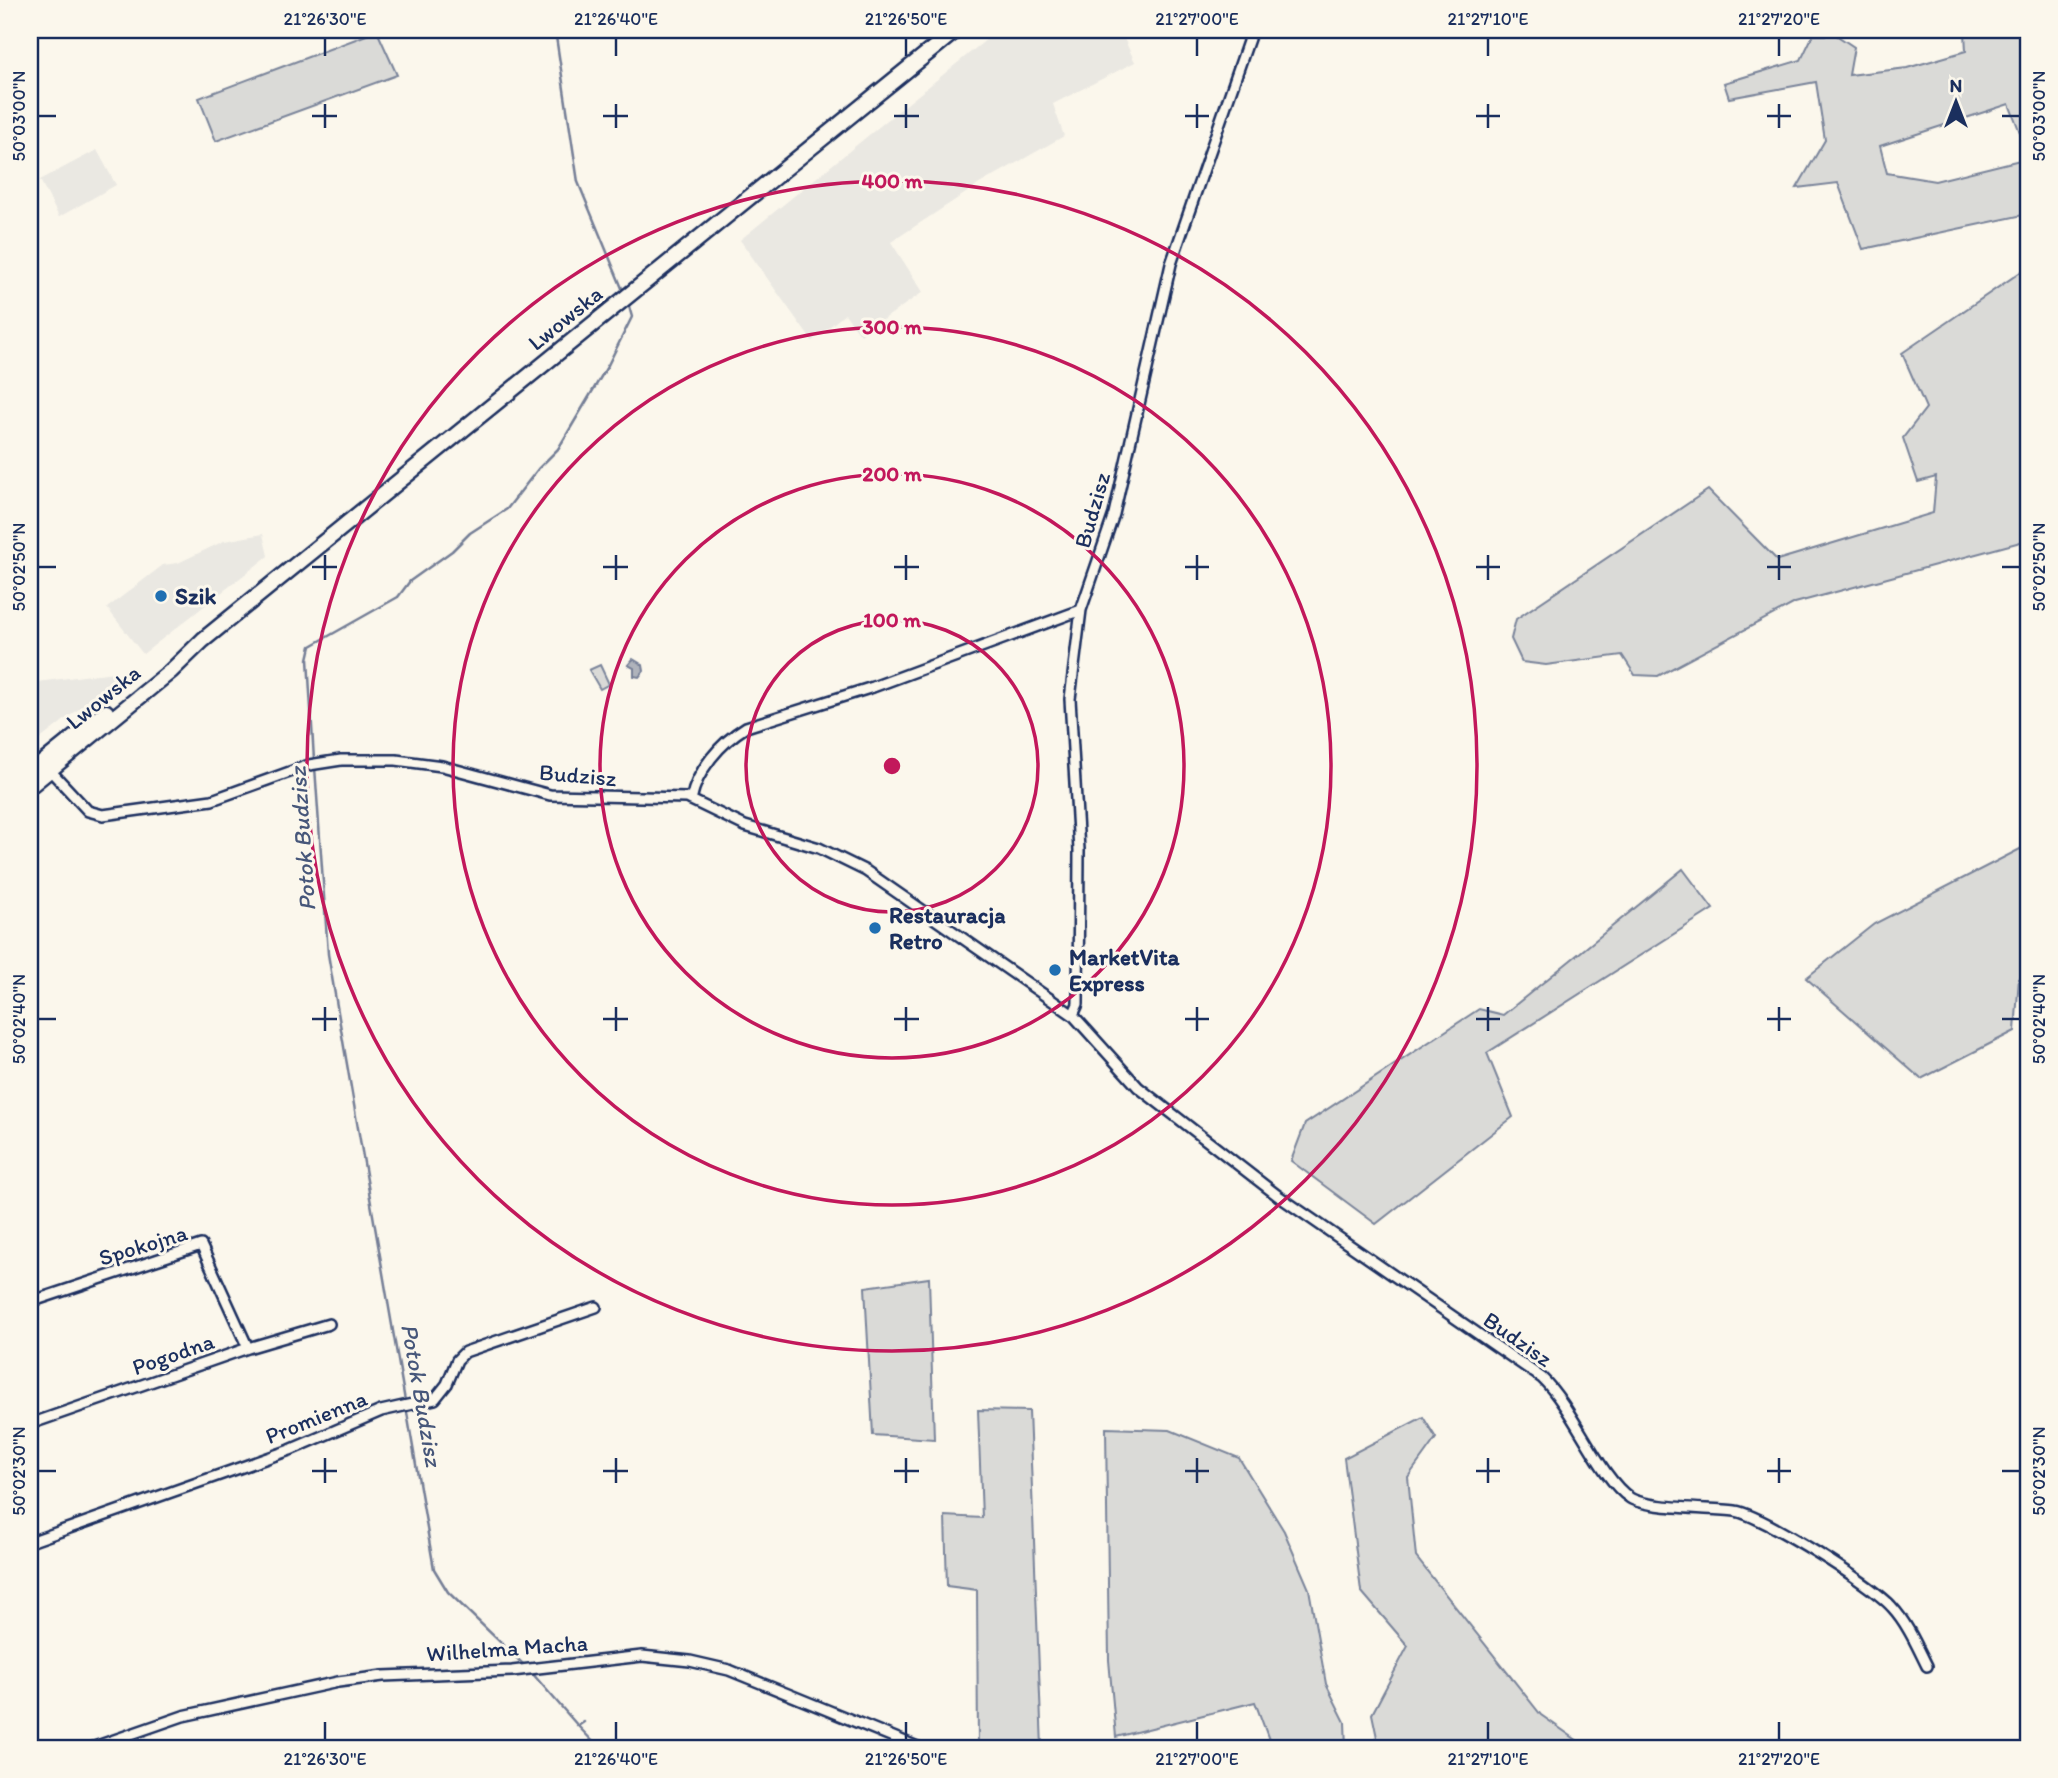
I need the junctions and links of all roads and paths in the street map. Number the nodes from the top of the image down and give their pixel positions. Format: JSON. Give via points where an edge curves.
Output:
{"nodes":[{"id":1,"x":956,"y":30,"type":"edge"},
{"id":2,"x":1252,"y":30,"type":"edge"},
{"id":3,"x":1080,"y":610,"type":"junction"},
{"id":4,"x":46,"y":766,"type":"junction"},
{"id":5,"x":30,"y":773,"type":"edge"},
{"id":6,"x":30,"y":786,"type":"edge"},
{"id":7,"x":691,"y":800,"type":"junction"},
{"id":8,"x":1073,"y":1015,"type":"junction"},
{"id":9,"x":30,"y":1302,"type":"edge"},
{"id":10,"x":596,"y":1307,"type":"dead end"},
{"id":11,"x":329,"y":1324,"type":"dead end"},
{"id":12,"x":248,"y":1348,"type":"junction"},
{"id":13,"x":30,"y":1424,"type":"edge"},
{"id":14,"x":30,"y":1542,"type":"edge"},
{"id":15,"x":1927,"y":1666,"type":"dead end"},
{"id":16,"x":91,"y":1748,"type":"edge"},
{"id":17,"x":919,"y":1748,"type":"edge"}],
"edges":[{"from":1,"to":4,"type":"main road","name":"Lwowska","via":[[203,640],[166,664]]},
{"from":2,"to":3,"type":"street","name":"Budzisz","via":[[1171,264],[1114,514]]},
{"from":3,"to":7,"type":"street","via":[[873,687],[746,727],[707,765]]},
{"from":3,"to":8,"type":"street","name":"Budzisz","via":[[1070,699],[1079,901],[1078,1004]]},
{"from":4,"to":5,"type":"main road","name":"Lwowska"},
{"from":4,"to":6,"type":"main road","name":"Lwowska"},
{"from":4,"to":7,"type":"street","name":"Budzisz","via":[[88,811],[114,815],[212,800],[309,765],[362,759],[415,762],[550,795]]},
{"from":7,"to":8,"type":"street","name":"Budzisz","via":[[745,826],[819,848],[858,866]]},
{"from":8,"to":15,"type":"street","name":"Budzisz","via":[[1123,1072],[1163,1108],[1295,1208],[1542,1378],[1569,1410],[1615,1483],[1631,1498],[1737,1511],[1770,1522],[1886,1600]]},
{"from":9,"to":12,"type":"street","name":"Spokojna","via":[[201,1245]]},
{"from":10,"to":14,"type":"street","name":"Promienna","via":[[476,1346],[457,1360],[435,1399],[363,1418],[289,1450]]},
{"from":11,"to":12,"type":"street","name":"Pogodna"},
{"from":12,"to":13,"type":"street","name":"Pogodna"},
{"from":16,"to":17,"type":"street","name":"Wilhelma Macha","via":[[183,1716],[306,1687],[383,1676],[528,1669],[642,1656],[710,1664]]}]}
